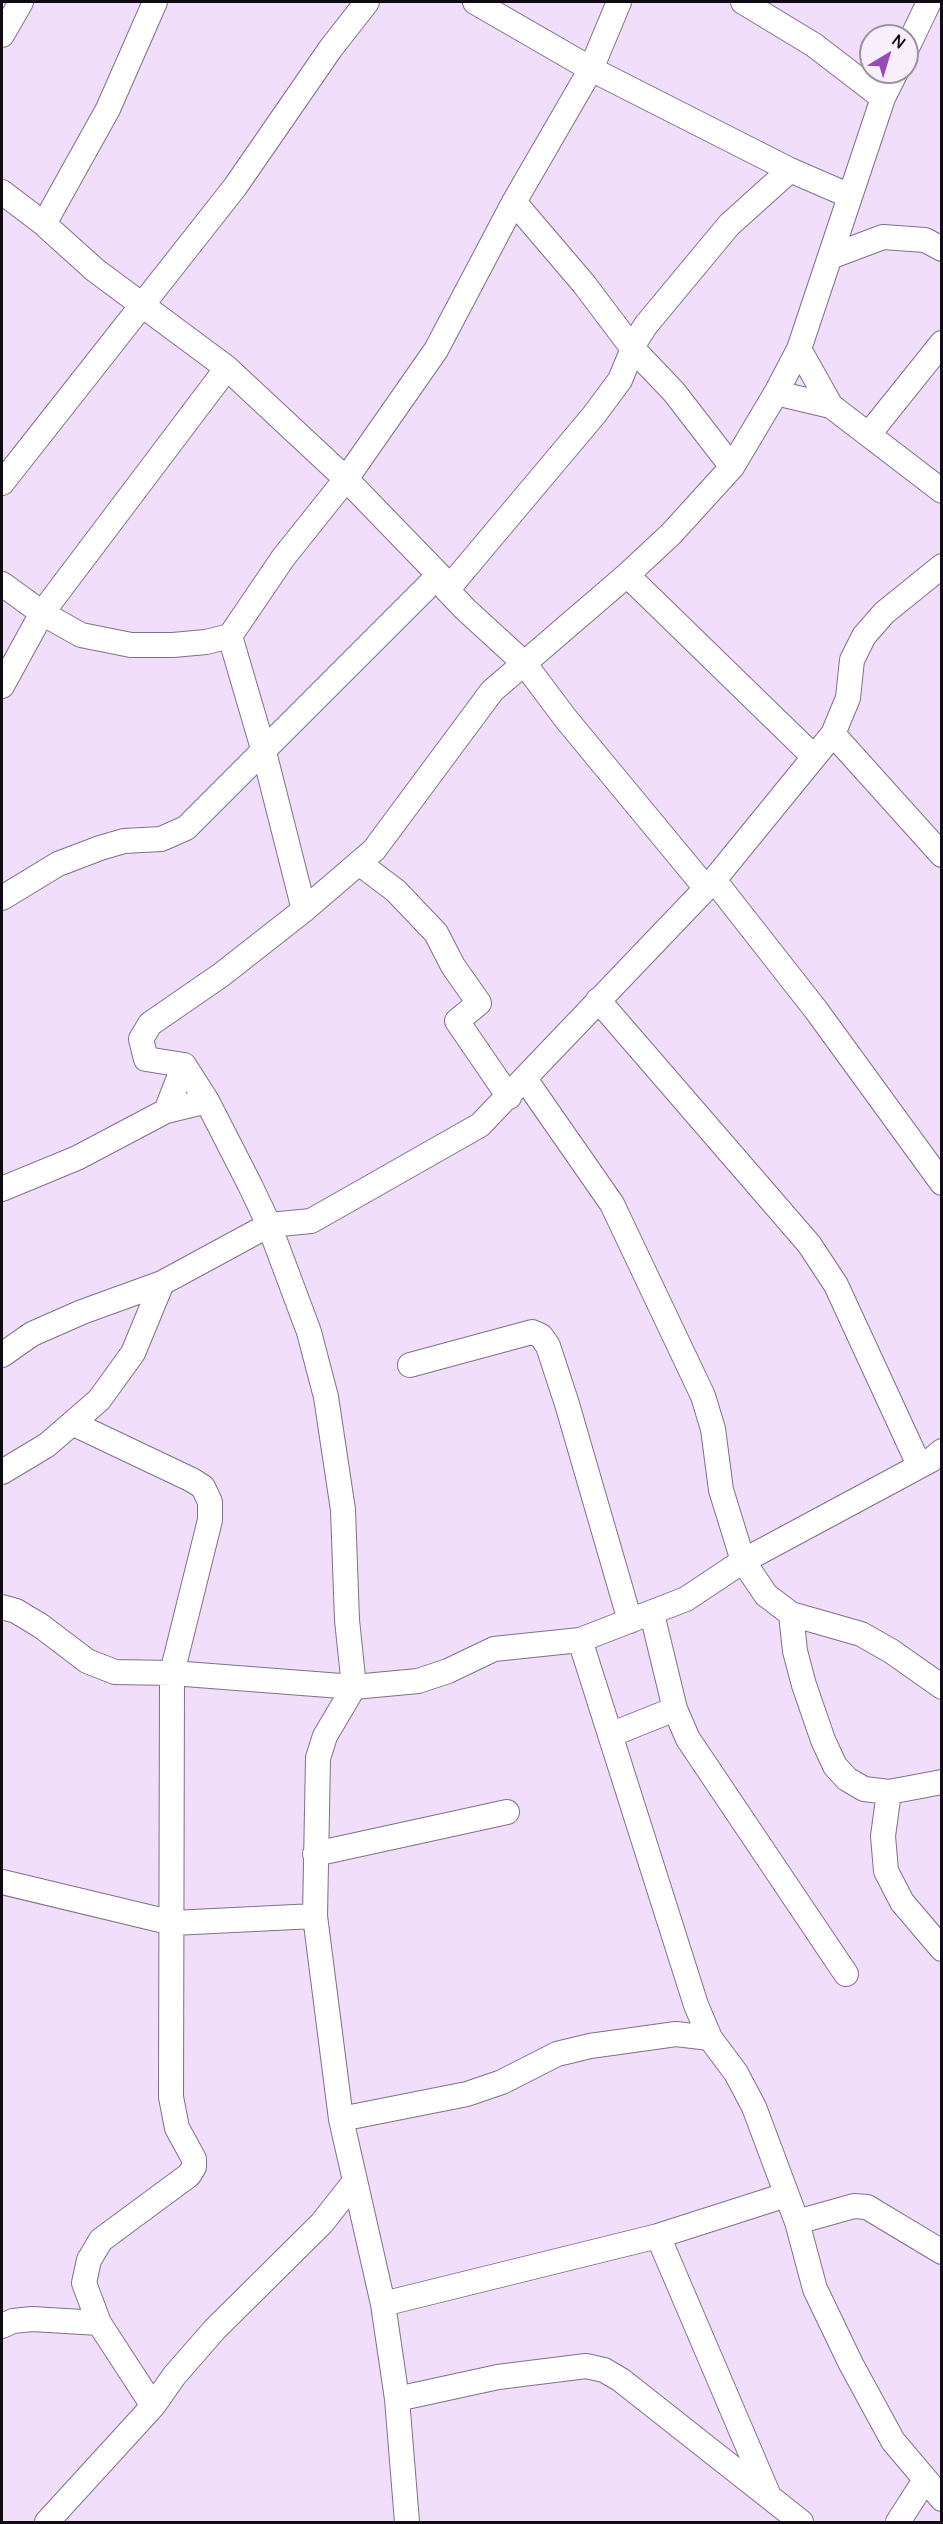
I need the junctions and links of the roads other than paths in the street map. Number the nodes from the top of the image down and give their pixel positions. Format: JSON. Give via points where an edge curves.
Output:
{"nodes":[{"id":1,"x":21,"y":2,"type":"edge"},
{"id":2,"x":155,"y":2,"type":"edge"},
{"id":3,"x":367,"y":2,"type":"edge"},
{"id":4,"x":475,"y":2,"type":"edge"},
{"id":5,"x":619,"y":2,"type":"edge"},
{"id":6,"x":743,"y":2,"type":"edge"},
{"id":7,"x":929,"y":2,"type":"edge"},
{"id":8,"x":918,"y":24,"type":"edge"},
{"id":9,"x":2,"y":35,"type":"edge"},
{"id":10,"x":591,"y":69,"type":"junction"},
{"id":11,"x":890,"y":84,"type":"edge"},
{"id":12,"x":883,"y":98,"type":"junction"},
{"id":13,"x":789,"y":170,"type":"junction"},
{"id":14,"x":2,"y":192,"type":"edge"},
{"id":15,"x":850,"y":196,"type":"junction"},
{"id":16,"x":514,"y":202,"type":"junction"},
{"id":17,"x":44,"y":224,"type":"junction"},
{"id":18,"x":942,"y":249,"type":"edge"},
{"id":19,"x":830,"y":257,"type":"junction"},
{"id":20,"x":142,"y":304,"type":"junction"},
{"id":21,"x":942,"y":343,"type":"edge"},
{"id":22,"x":633,"y":349,"type":"junction"},
{"id":23,"x":799,"y":349,"type":"junction"},
{"id":24,"x":226,"y":368,"type":"junction"},
{"id":25,"x":776,"y":393,"type":"junction"},
{"id":26,"x":831,"y":406,"type":"junction"},
{"id":27,"x":869,"y":434,"type":"junction"},
{"id":28,"x":732,"y":467,"type":"junction"},
{"id":29,"x":5,"y":472,"type":"edge"},
{"id":30,"x":346,"y":479,"type":"junction"},
{"id":31,"x":942,"y":491,"type":"edge"},
{"id":32,"x":627,"y":574,"type":"junction"},
{"id":33,"x":939,"y":575,"type":"edge"},
{"id":34,"x":443,"y":583,"type":"junction"},
{"id":35,"x":2,"y":584,"type":"edge"},
{"id":36,"x":42,"y":613,"type":"junction"},
{"id":37,"x":230,"y":636,"type":"junction"},
{"id":38,"x":524,"y":663,"type":"junction"},
{"id":39,"x":2,"y":686,"type":"edge"},
{"id":40,"x":833,"y":734,"type":"junction"},
{"id":41,"x":264,"y":752,"type":"junction"},
{"id":42,"x":813,"y":756,"type":"junction"},
{"id":43,"x":942,"y":855,"type":"edge"},
{"id":44,"x":359,"y":863,"type":"junction"},
{"id":45,"x":710,"y":884,"type":"junction"},
{"id":46,"x":2,"y":898,"type":"edge"},
{"id":47,"x":304,"y":910,"type":"junction"},
{"id":48,"x":598,"y":1000,"type":"junction"},
{"id":49,"x":184,"y":1065,"type":"junction"},
{"id":50,"x":525,"y":1079,"type":"junction"},
{"id":51,"x":509,"y":1097,"type":"junction"},
{"id":52,"x":207,"y":1101,"type":"junction"},
{"id":53,"x":166,"y":1111,"type":"junction"},
{"id":54,"x":942,"y":1183,"type":"edge"},
{"id":55,"x":2,"y":1189,"type":"edge"},
{"id":56,"x":269,"y":1225,"type":"junction"},
{"id":57,"x":162,"y":1283,"type":"junction"},
{"id":58,"x":2,"y":1355,"type":"edge"},
{"id":59,"x":410,"y":1365,"type":"dead end"},
{"id":60,"x":74,"y":1424,"type":"junction"},
{"id":61,"x":933,"y":1463,"type":"edge"},
{"id":62,"x":2,"y":1473,"type":"edge"},
{"id":63,"x":742,"y":1561,"type":"junction"},
{"id":64,"x":2,"y":1607,"type":"edge"},
{"id":65,"x":791,"y":1614,"type":"junction"},
{"id":66,"x":641,"y":1617,"type":"junction"},
{"id":67,"x":580,"y":1640,"type":"junction"},
{"id":68,"x":172,"y":1673,"type":"junction"},
{"id":69,"x":354,"y":1687,"type":"junction"},
{"id":70,"x":942,"y":1687,"type":"edge"},
{"id":71,"x":675,"y":1709,"type":"junction"},
{"id":72,"x":609,"y":1735,"type":"junction"},
{"id":73,"x":942,"y":1782,"type":"edge"},
{"id":74,"x":889,"y":1792,"type":"junction"},
{"id":75,"x":507,"y":1812,"type":"dead end"},
{"id":76,"x":315,"y":1854,"type":"junction"},
{"id":77,"x":2,"y":1882,"type":"edge"},
{"id":78,"x":315,"y":1916,"type":"junction"},
{"id":79,"x":173,"y":1923,"type":"junction"},
{"id":80,"x":942,"y":1949,"type":"edge"},
{"id":81,"x":846,"y":1974,"type":"dead end"},
{"id":82,"x":696,"y":2005,"type":"junction"},
{"id":83,"x":676,"y":2034,"type":"junction"},
{"id":84,"x":710,"y":2038,"type":"junction"},
{"id":85,"x":340,"y":2119,"type":"junction"},
{"id":86,"x":355,"y":2181,"type":"junction"},
{"id":87,"x":786,"y":2195,"type":"junction"},
{"id":88,"x":797,"y":2222,"type":"junction"},
{"id":89,"x":658,"y":2236,"type":"junction"},
{"id":90,"x":942,"y":2252,"type":"edge"},
{"id":91,"x":383,"y":2304,"type":"junction"},
{"id":92,"x":99,"y":2323,"type":"junction"},
{"id":93,"x":2,"y":2326,"type":"edge"},
{"id":94,"x":397,"y":2399,"type":"junction"},
{"id":95,"x":153,"y":2406,"type":"junction"},
{"id":96,"x":925,"y":2480,"type":"junction"},
{"id":97,"x":770,"y":2498,"type":"junction"},
{"id":98,"x":942,"y":2499,"type":"edge"},
{"id":99,"x":47,"y":2523,"type":"edge"},
{"id":100,"x":407,"y":2523,"type":"edge"},
{"id":101,"x":801,"y":2523,"type":"edge"},
{"id":102,"x":898,"y":2523,"type":"edge"}],
"edges":[{"from":1,"to":9,"type":"street"},
{"from":2,"to":17,"type":"street","via":[[108,109]]},
{"from":3,"to":20,"type":"street","via":[[235,187]]},
{"from":4,"to":10,"type":"street"},
{"from":5,"to":10,"type":"street"},
{"from":6,"to":12,"type":"street","via":[[814,45]]},
{"from":7,"to":8,"type":"street"},
{"from":10,"to":13,"type":"street"},
{"from":10,"to":16,"type":"street"},
{"from":11,"to":12,"type":"street"},
{"from":12,"to":15,"type":"street"},
{"from":13,"to":15,"type":"street"},
{"from":13,"to":22,"type":"street","via":[[729,225],[646,326]]},
{"from":14,"to":17,"type":"street"},
{"from":15,"to":19,"type":"street"},
{"from":16,"to":22,"type":"street"},
{"from":16,"to":30,"type":"street","via":[[436,350]]},
{"from":17,"to":20,"type":"street","via":[[95,270]]},
{"from":18,"to":19,"type":"street","via":[[925,240],[883,237]]},
{"from":19,"to":23,"type":"street"},
{"from":20,"to":24,"type":"street"},
{"from":20,"to":29,"type":"street"},
{"from":21,"to":27,"type":"street"},
{"from":22,"to":28,"type":"street","via":[[674,392]]},
{"from":22,"to":34,"type":"street","via":[[620,380],[594,415]]},
{"from":23,"to":25,"type":"street"},
{"from":23,"to":26,"type":"street"},
{"from":24,"to":30,"type":"street"},
{"from":24,"to":36,"type":"street"},
{"from":25,"to":26,"type":"street"},
{"from":25,"to":28,"type":"street"},
{"from":26,"to":27,"type":"street"},
{"from":27,"to":31,"type":"street"},
{"from":28,"to":32,"type":"street","via":[[671,534]]},
{"from":30,"to":34,"type":"street"},
{"from":30,"to":37,"type":"street","via":[[283,558]]},
{"from":32,"to":38,"type":"street"},
{"from":32,"to":42,"type":"street"},
{"from":33,"to":40,"type":"street","via":[[885,613],[864,636],[852,660],[848,698]]},
{"from":34,"to":38,"type":"street"},
{"from":34,"to":41,"type":"street"},
{"from":35,"to":36,"type":"street"},
{"from":36,"to":37,"type":"street","via":[[81,635],[131,645],[206,642]]},
{"from":36,"to":39,"type":"street"},
{"from":37,"to":41,"type":"street"},
{"from":38,"to":44,"type":"street","via":[[492,692],[374,850]]},
{"from":38,"to":45,"type":"street","via":[[566,719]]},
{"from":40,"to":42,"type":"street"},
{"from":40,"to":43,"type":"street"},
{"from":41,"to":46,"type":"street","via":[[186,828],[160,838],[100,848],[58,864]]},
{"from":41,"to":47,"type":"street"},
{"from":42,"to":45,"type":"street"},
{"from":44,"to":47,"type":"street"},
{"from":44,"to":51,"type":"street","via":[[396,891],[436,933],[479,1003],[457,1021]]},
{"from":45,"to":48,"type":"street"},
{"from":45,"to":54,"type":"street","via":[[816,1010]]},
{"from":47,"to":49,"type":"street","via":[[150,1024],[141,1039],[146,1059]]},
{"from":48,"to":50,"type":"street"},
{"from":48,"to":61,"type":"street","via":[[810,1244]]},
{"from":49,"to":52,"type":"street"},
{"from":49,"to":53,"type":"street"},
{"from":50,"to":51,"type":"street"},
{"from":50,"to":63,"type":"street","via":[[612,1204],[703,1396],[722,1490]]},
{"from":51,"to":56,"type":"street","via":[[480,1125],[311,1221]]},
{"from":52,"to":53,"type":"street"},
{"from":52,"to":56,"type":"street"},
{"from":53,"to":55,"type":"street","via":[[94,1149]]},
{"from":56,"to":57,"type":"street"},
{"from":56,"to":69,"type":"street","via":[[309,1332],[326,1397],[343,1510]]},
{"from":57,"to":58,"type":"street","via":[[32,1334]]},
{"from":57,"to":60,"type":"street","via":[[133,1353],[99,1400]]},
{"from":59,"to":66,"type":"street","via":[[532,1332],[541,1336],[548,1346]]},
{"from":60,"to":62,"type":"street"},
{"from":60,"to":68,"type":"street","via":[[192,1480],[203,1487],[210,1502],[210,1520]]},
{"from":61,"to":63,"type":"street"},
{"from":63,"to":65,"type":"street","via":[[766,1595]]},
{"from":63,"to":66,"type":"street","via":[[686,1599]]},
{"from":64,"to":68,"type":"street","via":[[41,1626],[87,1661],[115,1672]]},
{"from":65,"to":70,"type":"street","via":[[861,1634]]},
{"from":65,"to":74,"type":"street","via":[[804,1685],[835,1766],[864,1789]]},
{"from":66,"to":67,"type":"street"},
{"from":66,"to":71,"type":"street"},
{"from":67,"to":69,"type":"street","via":[[494,1649],[418,1681]]},
{"from":67,"to":72,"type":"street"},
{"from":68,"to":69,"type":"street"},
{"from":68,"to":79,"type":"street"},
{"from":69,"to":76,"type":"street","via":[[325,1736],[318,1758]]},
{"from":71,"to":72,"type":"street"},
{"from":71,"to":81,"type":"street","via":[[701,1762]]},
{"from":72,"to":82,"type":"street"},
{"from":73,"to":74,"type":"street"},
{"from":74,"to":80,"type":"street","via":[[883,1836],[886,1871],[902,1902]]},
{"from":75,"to":76,"type":"street"},
{"from":76,"to":78,"type":"street"},
{"from":77,"to":79,"type":"street"},
{"from":78,"to":79,"type":"street"},
{"from":78,"to":85,"type":"street"},
{"from":79,"to":92,"type":"street","via":[[171,2097],[177,2128],[194,2159],[194,2167],[189,2175],[101,2240],[89,2260],[84,2283]]},
{"from":82,"to":83,"type":"street"},
{"from":82,"to":84,"type":"street"},
{"from":83,"to":84,"type":"street"},
{"from":83,"to":85,"type":"street","via":[[557,2054],[502,2082],[467,2094]]},
{"from":84,"to":87,"type":"street","via":[[736,2073],[754,2107]]},
{"from":85,"to":86,"type":"street"},
{"from":86,"to":91,"type":"street"},
{"from":86,"to":95,"type":"street","via":[[322,2223],[215,2329]]},
{"from":87,"to":88,"type":"street"},
{"from":87,"to":89,"type":"street"},
{"from":88,"to":90,"type":"street","via":[[854,2206],[867,2207]]},
{"from":88,"to":96,"type":"street","via":[[815,2289],[851,2364],[893,2441]]},
{"from":89,"to":91,"type":"street"},
{"from":89,"to":97,"type":"street"},
{"from":91,"to":94,"type":"street"},
{"from":92,"to":93,"type":"street","via":[[32,2319]]},
{"from":92,"to":95,"type":"street"},
{"from":94,"to":97,"type":"street","via":[[498,2377],[586,2366],[604,2370]]},
{"from":94,"to":100,"type":"street"},
{"from":95,"to":99,"type":"street"},
{"from":96,"to":98,"type":"street"},
{"from":96,"to":102,"type":"street"},
{"from":97,"to":101,"type":"street"}]}
